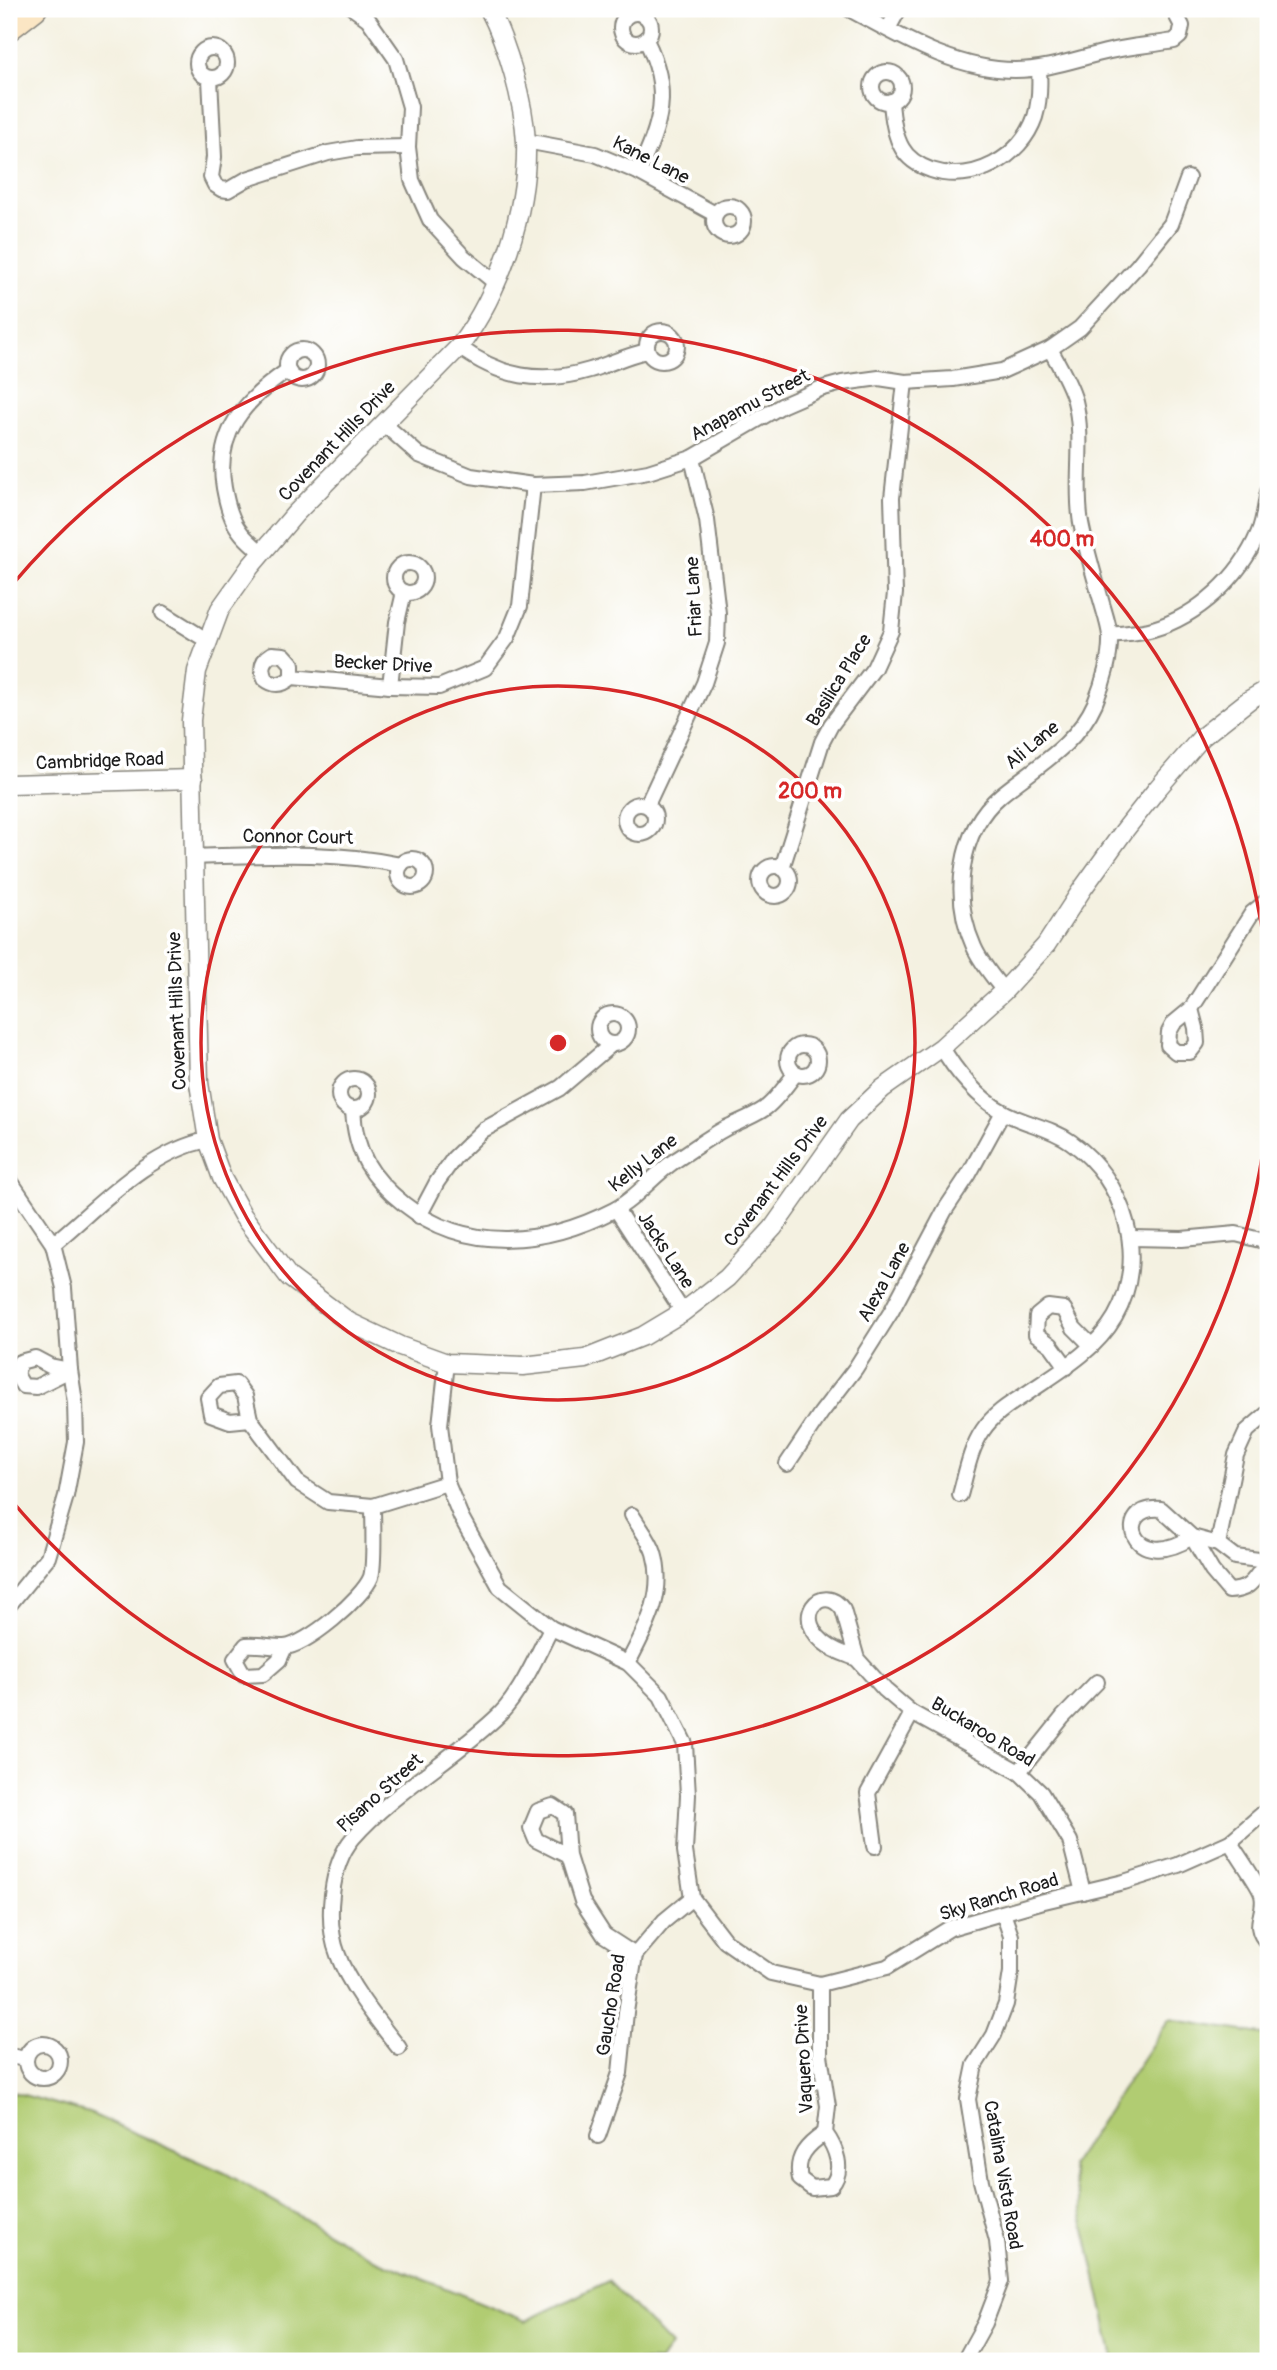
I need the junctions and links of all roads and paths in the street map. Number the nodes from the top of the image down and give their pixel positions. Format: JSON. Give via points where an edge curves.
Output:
{"nodes":[{"id":1,"x":36,"y":9,"type":"edge"},
{"id":2,"x":354,"y":9,"type":"edge"},
{"id":3,"x":489,"y":9,"type":"edge"},
{"id":4,"x":849,"y":9,"type":"edge"},
{"id":5,"x":899,"y":9,"type":"edge"},
{"id":6,"x":1173,"y":9,"type":"edge"},
{"id":7,"x":888,"y":29,"type":"junction"},
{"id":8,"x":9,"y":30,"type":"edge"},
{"id":9,"x":646,"y":40,"type":"dead end"},
{"id":10,"x":1039,"y":69,"type":"junction"},
{"id":11,"x":210,"y":79,"type":"dead end"},
{"id":12,"x":891,"y":101,"type":"dead end"},
{"id":13,"x":526,"y":141,"type":"junction"},
{"id":14,"x":408,"y":147,"type":"junction"},
{"id":15,"x":638,"y":172,"type":"junction"},
{"id":16,"x":1188,"y":178,"type":"dead end"},
{"id":17,"x":715,"y":214,"type":"dead end"},
{"id":18,"x":497,"y":284,"type":"junction"},
{"id":19,"x":458,"y":346,"type":"junction"},
{"id":20,"x":1050,"y":349,"type":"junction"},
{"id":21,"x":647,"y":351,"type":"dead end"},
{"id":22,"x":287,"y":371,"type":"dead end"},
{"id":23,"x":905,"y":382,"type":"junction"},
{"id":24,"x":384,"y":424,"type":"junction"},
{"id":25,"x":692,"y":458,"type":"junction"},
{"id":26,"x":533,"y":485,"type":"junction"},
{"id":27,"x":1268,"y":492,"type":"edge"},
{"id":28,"x":262,"y":553,"type":"junction"},
{"id":29,"x":404,"y":592,"type":"dead end"},
{"id":30,"x":163,"y":613,"type":"dead end"},
{"id":31,"x":1110,"y":635,"type":"junction"},
{"id":32,"x":208,"y":641,"type":"junction"},
{"id":33,"x":292,"y":677,"type":"dead end"},
{"id":34,"x":390,"y":686,"type":"junction"},
{"id":35,"x":1268,"y":689,"type":"edge"},
{"id":36,"x":192,"y":779,"type":"junction"},
{"id":37,"x":9,"y":784,"type":"edge"},
{"id":38,"x":647,"y":805,"type":"dead end"},
{"id":39,"x":194,"y":857,"type":"junction"},
{"id":40,"x":401,"y":865,"type":"dead end"},
{"id":41,"x":782,"y":868,"type":"dead end"},
{"id":42,"x":1268,"y":900,"type":"edge"},
{"id":43,"x":1003,"y":991,"type":"junction"},
{"id":44,"x":1191,"y":1009,"type":"dead end"},
{"id":45,"x":612,"y":1044,"type":"dead end"},
{"id":46,"x":942,"y":1047,"type":"junction"},
{"id":47,"x":796,"y":1073,"type":"dead end"},
{"id":48,"x":353,"y":1110,"type":"dead end"},
{"id":49,"x":1003,"y":1112,"type":"junction"},
{"id":50,"x":208,"y":1140,"type":"junction"},
{"id":51,"x":9,"y":1179,"type":"edge"},
{"id":52,"x":616,"y":1209,"type":"junction"},
{"id":53,"x":419,"y":1216,"type":"junction"},
{"id":54,"x":1130,"y":1238,"type":"junction"},
{"id":55,"x":1268,"y":1242,"type":"edge"},
{"id":56,"x":53,"y":1244,"type":"junction"},
{"id":57,"x":683,"y":1312,"type":"junction"},
{"id":58,"x":1091,"y":1345,"type":"junction"},
{"id":59,"x":447,"y":1363,"type":"junction"},
{"id":60,"x":1067,"y":1367,"type":"junction"},
{"id":61,"x":1268,"y":1413,"type":"edge"},
{"id":62,"x":250,"y":1419,"type":"dead end"},
{"id":63,"x":787,"y":1464,"type":"dead end"},
{"id":64,"x":447,"y":1483,"type":"junction"},
{"id":65,"x":960,"y":1495,"type":"dead end"},
{"id":66,"x":373,"y":1506,"type":"junction"},
{"id":67,"x":632,"y":1515,"type":"dead end"},
{"id":68,"x":1218,"y":1545,"type":"junction"},
{"id":69,"x":1268,"y":1561,"type":"edge"},
{"id":70,"x":9,"y":1605,"type":"edge"},
{"id":71,"x":551,"y":1628,"type":"junction"},
{"id":72,"x":285,"y":1647,"type":"dead end"},
{"id":73,"x":857,"y":1659,"type":"dead end"},
{"id":74,"x":628,"y":1663,"type":"junction"},
{"id":75,"x":1097,"y":1682,"type":"dead end"},
{"id":76,"x":912,"y":1713,"type":"junction"},
{"id":77,"x":1018,"y":1772,"type":"junction"},
{"id":78,"x":1268,"y":1809,"type":"edge"},
{"id":79,"x":1230,"y":1842,"type":"junction"},
{"id":80,"x":875,"y":1846,"type":"dead end"},
{"id":81,"x":568,"y":1856,"type":"dead end"},
{"id":82,"x":1083,"y":1892,"type":"junction"},
{"id":83,"x":1265,"y":1896,"type":"edge"},
{"id":84,"x":692,"y":1898,"type":"junction"},
{"id":85,"x":1003,"y":1913,"type":"junction"},
{"id":86,"x":1268,"y":1943,"type":"edge"},
{"id":87,"x":635,"y":1955,"type":"junction"},
{"id":88,"x":820,"y":1984,"type":"junction"},
{"id":89,"x":399,"y":2048,"type":"dead end"},
{"id":90,"x":9,"y":2056,"type":"edge"},
{"id":91,"x":26,"y":2059,"type":"dead end"},
{"id":92,"x":825,"y":2133,"type":"dead end"},
{"id":93,"x":598,"y":2136,"type":"dead end"},
{"id":94,"x":964,"y":2361,"type":"edge"}],
"edges":[{"from":1,"to":8,"type":"main road"},
{"from":2,"to":14,"type":"street","via":[[368,19],[396,59],[410,107]]},
{"from":3,"to":13,"type":"street","name":"Covenant Hills Drive","via":[[502,33]]},
{"from":4,"to":7,"type":"street"},
{"from":5,"to":7,"type":"street"},
{"from":6,"to":10,"type":"street","via":[[1182,26],[1174,41],[1108,51]]},
{"from":7,"to":10,"type":"street","via":[[961,61],[1013,70]]},
{"from":9,"to":15,"type":"street","via":[[656,60],[662,98],[655,137]]},
{"from":10,"to":12,"type":"street","via":[[1040,94],[1034,118],[1017,147],[972,174],[942,174],[918,165],[902,149]]},
{"from":11,"to":14,"type":"street","via":[[211,177],[221,189],[328,153]]},
{"from":13,"to":15,"type":"street","name":"Kane Lane","via":[[595,154]]},
{"from":13,"to":18,"type":"street","name":"Covenant Hills Drive","via":[[513,236]]},
{"from":14,"to":18,"type":"street","via":[[412,180],[430,220]]},
{"from":15,"to":17,"type":"street","name":"Kane Lane"},
{"from":16,"to":20,"type":"street","name":"Anapamu Street","via":[[1171,224],[1138,265],[1080,328]]},
{"from":18,"to":19,"type":"street","name":"Covenant Hills Drive"},
{"from":19,"to":21,"type":"street","via":[[500,371],[528,377],[562,377]]},
{"from":19,"to":24,"type":"street","name":"Covenant Hills Drive"},
{"from":20,"to":23,"type":"street","name":"Anapamu Street","via":[[1002,371]]},
{"from":20,"to":31,"type":"street","name":"Ali Lane","via":[[1075,401],[1078,505]]},
{"from":22,"to":28,"type":"street","via":[[242,410],[222,453],[230,512],[241,533]]},
{"from":23,"to":25,"type":"street","name":"Anapamu Street","via":[[879,378],[820,389]]},
{"from":23,"to":41,"type":"street","name":"Basilica Place","via":[[892,498],[895,593],[891,631],[874,668],[822,742]]},
{"from":24,"to":26,"type":"street","name":"Anapamu Street","via":[[419,455],[471,476]]},
{"from":24,"to":28,"type":"street","name":"Covenant Hills Drive"},
{"from":25,"to":26,"type":"street","name":"Anapamu Street","via":[[648,472],[585,483]]},
{"from":25,"to":38,"type":"street","name":"Friar Lane","via":[[707,520],[717,643],[704,683]]},
{"from":26,"to":34,"type":"street","name":"Becker Drive","via":[[520,606],[507,638],[485,667],[439,687]]},
{"from":27,"to":31,"type":"street","via":[[1259,533],[1239,568],[1208,599],[1152,629]]},
{"from":28,"to":32,"type":"street","name":"Covenant Hills Drive","via":[[220,609]]},
{"from":29,"to":34,"type":"street"},
{"from":30,"to":32,"type":"street"},
{"from":31,"to":43,"type":"street","name":"Ali Lane","via":[[1101,684],[1083,724],[1056,753],[985,812],[967,851],[961,899],[968,929]]},
{"from":32,"to":36,"type":"street","name":"Covenant Hills Drive","via":[[197,671],[191,719]]},
{"from":33,"to":34,"type":"street","name":"Becker Drive"},
{"from":35,"to":43,"type":"street","name":"Covenant Hills Drive","via":[[1202,737],[1124,831],[1046,944]]},
{"from":36,"to":37,"type":"street","name":"Cambridge Road"},
{"from":36,"to":39,"type":"street","name":"Covenant Hills Drive"},
{"from":39,"to":40,"type":"street","name":"Connor Court","via":[[326,854]]},
{"from":39,"to":50,"type":"street","name":"Covenant Hills Drive","via":[[198,1083]]},
{"from":42,"to":44,"type":"street","via":[[1252,912]]},
{"from":43,"to":46,"type":"street","name":"Covenant Hills Drive"},
{"from":45,"to":53,"type":"street","via":[[560,1088],[483,1130],[454,1158]]},
{"from":46,"to":49,"type":"street","via":[[965,1079]]},
{"from":46,"to":57,"type":"street","name":"Covenant Hills Drive","via":[[882,1089],[849,1120],[773,1227],[727,1278]]},
{"from":47,"to":52,"type":"street","name":"Kelly Lane","via":[[766,1108],[667,1165]]},
{"from":48,"to":53,"type":"street","name":"Kelly Lane","via":[[362,1155],[382,1186]]},
{"from":49,"to":54,"type":"street","via":[[1061,1136],[1099,1167],[1116,1194]]},
{"from":49,"to":63,"type":"street","name":"Alexa Lane","via":[[891,1312]]},
{"from":50,"to":56,"type":"street","via":[[190,1143],[145,1167]]},
{"from":50,"to":59,"type":"street","name":"Covenant Hills Drive","via":[[243,1216],[289,1277],[349,1322]]},
{"from":51,"to":56,"type":"street"},
{"from":52,"to":53,"type":"street","name":"Kelly Lane","via":[[557,1233],[506,1240],[454,1233]]},
{"from":52,"to":57,"type":"street","name":"Jacks Lane"},
{"from":54,"to":55,"type":"street","via":[[1236,1234]]},
{"from":54,"to":58,"type":"street","via":[[1128,1276],[1120,1305]]},
{"from":56,"to":70,"type":"street","via":[[64,1288],[76,1443],[48,1557]]},
{"from":57,"to":59,"type":"street","name":"Covenant Hills Drive","via":[[643,1336],[585,1359],[523,1366]]},
{"from":58,"to":60,"type":"street"},
{"from":58,"to":60,"type":"street","via":[[1074,1328],[1065,1309],[1048,1307],[1037,1316],[1037,1334]]},
{"from":59,"to":64,"type":"street","name":"Sky Ranch Road","via":[[440,1425]]},
{"from":60,"to":65,"type":"street","via":[[990,1421],[974,1449]]},
{"from":61,"to":68,"type":"street","via":[[1247,1431],[1236,1455]]},
{"from":62,"to":66,"type":"street","via":[[297,1482],[328,1502]]},
{"from":64,"to":66,"type":"street"},
{"from":64,"to":71,"type":"street","name":"Sky Ranch Road","via":[[500,1587]]},
{"from":66,"to":72,"type":"street","via":[[371,1577],[348,1608]]},
{"from":67,"to":74,"type":"street","via":[[653,1551],[659,1581],[652,1616]]},
{"from":68,"to":69,"type":"street","via":[[1235,1557]]},
{"from":68,"to":69,"type":"street","via":[[1192,1537],[1229,1591],[1251,1584]]},
{"from":71,"to":74,"type":"street","name":"Sky Ranch Road"},
{"from":71,"to":89,"type":"street","name":"Pisano Street","via":[[502,1713],[352,1839],[337,1868],[330,1914],[337,1954],[366,2005]]},
{"from":73,"to":76,"type":"street","name":"Buckaroo Road"},
{"from":74,"to":84,"type":"street","name":"Sky Ranch Road","via":[[661,1696],[685,1744],[685,1851]]},
{"from":75,"to":77,"type":"street"},
{"from":76,"to":77,"type":"street","name":"Buckaroo Road"},
{"from":76,"to":80,"type":"street","via":[[868,1793]]},
{"from":77,"to":82,"type":"street","name":"Buckaroo Road","via":[[1041,1793],[1060,1822]]},
{"from":78,"to":79,"type":"street","name":"Sky Ranch Road"},
{"from":79,"to":82,"type":"street","name":"Sky Ranch Road","via":[[1178,1865]]},
{"from":79,"to":83,"type":"street"},
{"from":81,"to":87,"type":"street","via":[[582,1901],[604,1935]]},
{"from":82,"to":85,"type":"street","name":"Sky Ranch Road"},
{"from":83,"to":86,"type":"street","via":[[1259,1922],[1261,1936]]},
{"from":84,"to":87,"type":"street","name":"Gaucho Road","via":[[664,1921]]},
{"from":84,"to":88,"type":"street","name":"Sky Ranch Road","via":[[725,1941],[771,1973]]},
{"from":85,"to":88,"type":"street","name":"Sky Ranch Road","via":[[950,1928],[887,1967]]},
{"from":85,"to":94,"type":"street","name":"Catalina Vista Road","via":[[1011,1936],[1006,2004],[975,2065],[968,2099],[1001,2281]]},
{"from":87,"to":93,"type":"street","name":"Gaucho Road","via":[[620,2073]]},
{"from":88,"to":92,"type":"street","name":"Vaquero Drive","via":[[820,2055],[828,2106]]},
{"from":90,"to":91,"type":"street"}]}
